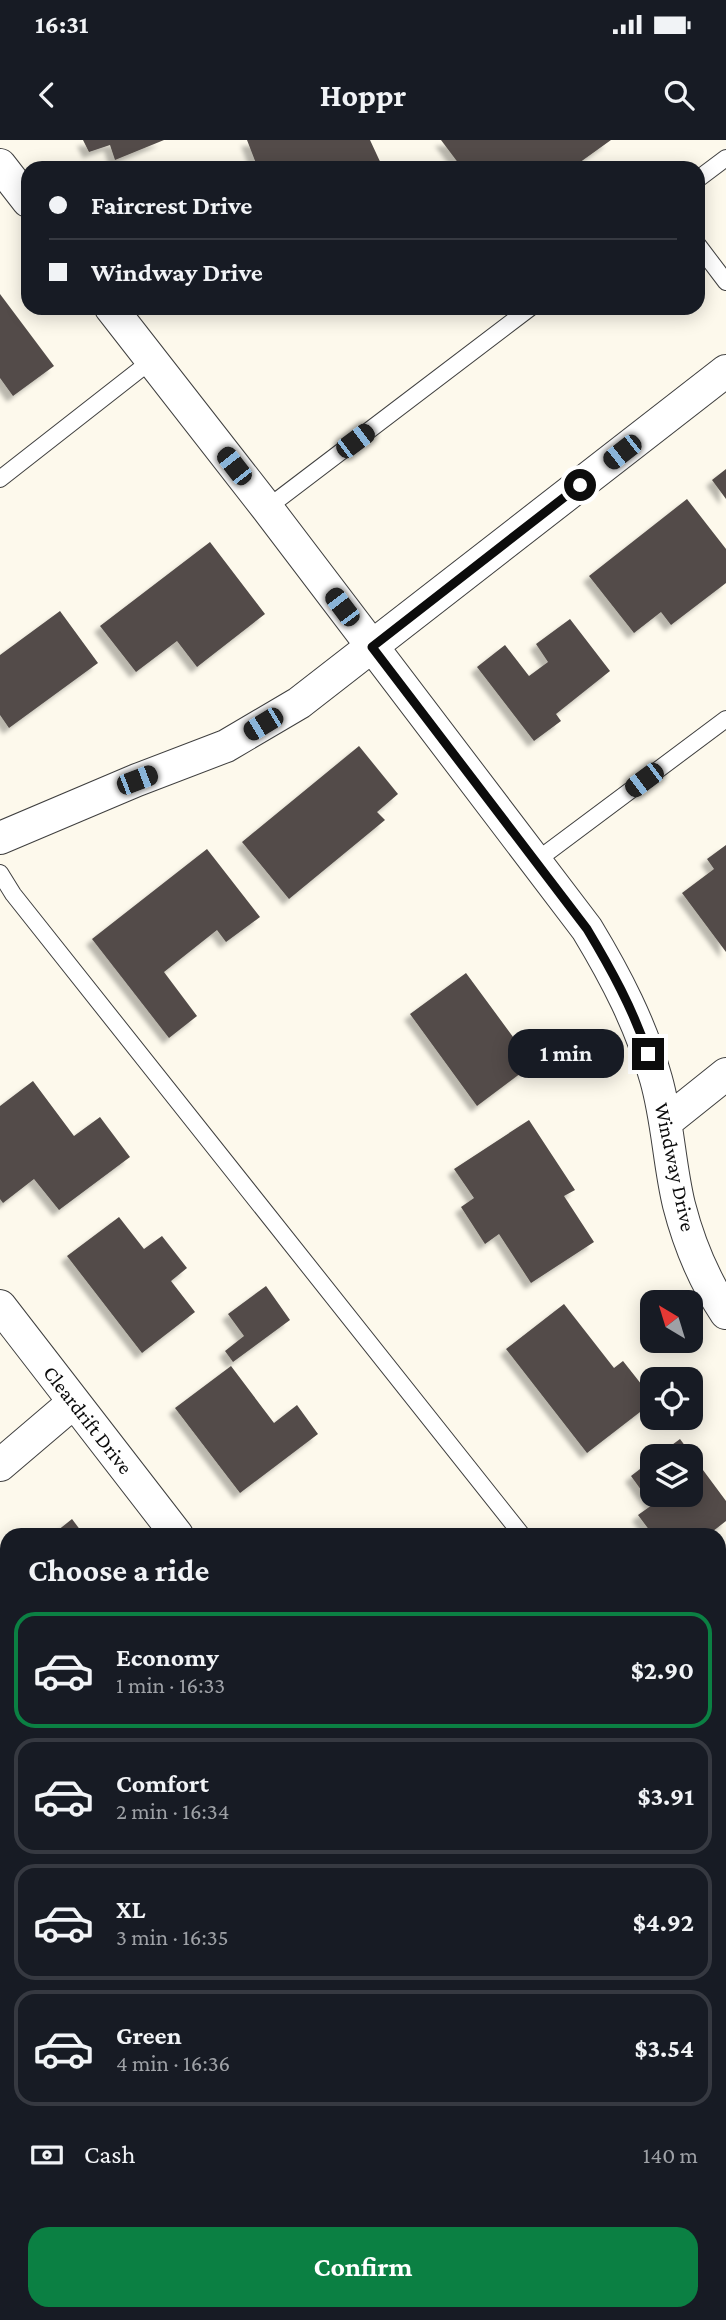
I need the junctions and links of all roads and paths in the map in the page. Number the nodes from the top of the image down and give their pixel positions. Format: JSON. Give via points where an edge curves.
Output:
{"nodes":[{"id":1,"x":726,"y":158,"type":"edge"},
{"id":2,"x":0,"y":165,"type":"edge"},
{"id":3,"x":705,"y":174,"type":"edge"},
{"id":4,"x":21,"y":192,"type":"edge"},
{"id":5,"x":705,"y":254,"type":"edge"},
{"id":6,"x":726,"y":282,"type":"edge"},
{"id":7,"x":117,"y":315,"type":"edge"},
{"id":8,"x":521,"y":315,"type":"edge"},
{"id":9,"x":152,"y":360,"type":"junction"},
{"id":10,"x":726,"y":371,"type":"edge"},
{"id":11,"x":0,"y":480,"type":"edge"},
{"id":12,"x":267,"y":508,"type":"junction"},
{"id":13,"x":372,"y":647,"type":"junction"},
{"id":14,"x":726,"y":719,"type":"edge"},
{"id":15,"x":0,"y":838,"type":"edge"},
{"id":16,"x":536,"y":861,"type":"junction"},
{"id":17,"x":0,"y":873,"type":"edge"},
{"id":18,"x":726,"y":1074,"type":"edge"},
{"id":19,"x":666,"y":1122,"type":"junction"},
{"id":20,"x":0,"y":1306,"type":"edge"},
{"id":21,"x":726,"y":1313,"type":"edge"},
{"id":22,"x":74,"y":1402,"type":"junction"},
{"id":23,"x":0,"y":1465,"type":"edge"},
{"id":24,"x":172,"y":1528,"type":"edge"},
{"id":25,"x":516,"y":1528,"type":"edge"}],
"edges":[{"from":1,"to":3,"type":"lane"},
{"from":2,"to":4,"type":"street"},
{"from":5,"to":6,"type":"lane"},
{"from":7,"to":9,"type":"street","name":"Windway Drive"},
{"from":8,"to":12,"type":"lane"},
{"from":9,"to":11,"type":"lane"},
{"from":9,"to":12,"type":"street","name":"Windway Drive"},
{"from":10,"to":13,"type":"street"},
{"from":12,"to":13,"type":"street","name":"Windway Drive"},
{"from":13,"to":15,"type":"street","via":[[299,703],[226,746]]},
{"from":13,"to":16,"type":"street","name":"Windway Drive"},
{"from":14,"to":16,"type":"lane"},
{"from":16,"to":19,"type":"street","name":"Windway Drive","via":[[587,929],[615,977],[639,1027]]},
{"from":17,"to":25,"type":"lane"},
{"from":18,"to":19,"type":"street"},
{"from":19,"to":21,"type":"street","name":"Windway Drive","via":[[679,1205],[697,1262]]},
{"from":20,"to":22,"type":"street","name":"Cleardrift Drive"},
{"from":22,"to":23,"type":"street"},
{"from":22,"to":24,"type":"street","name":"Cleardrift Drive"}]}
